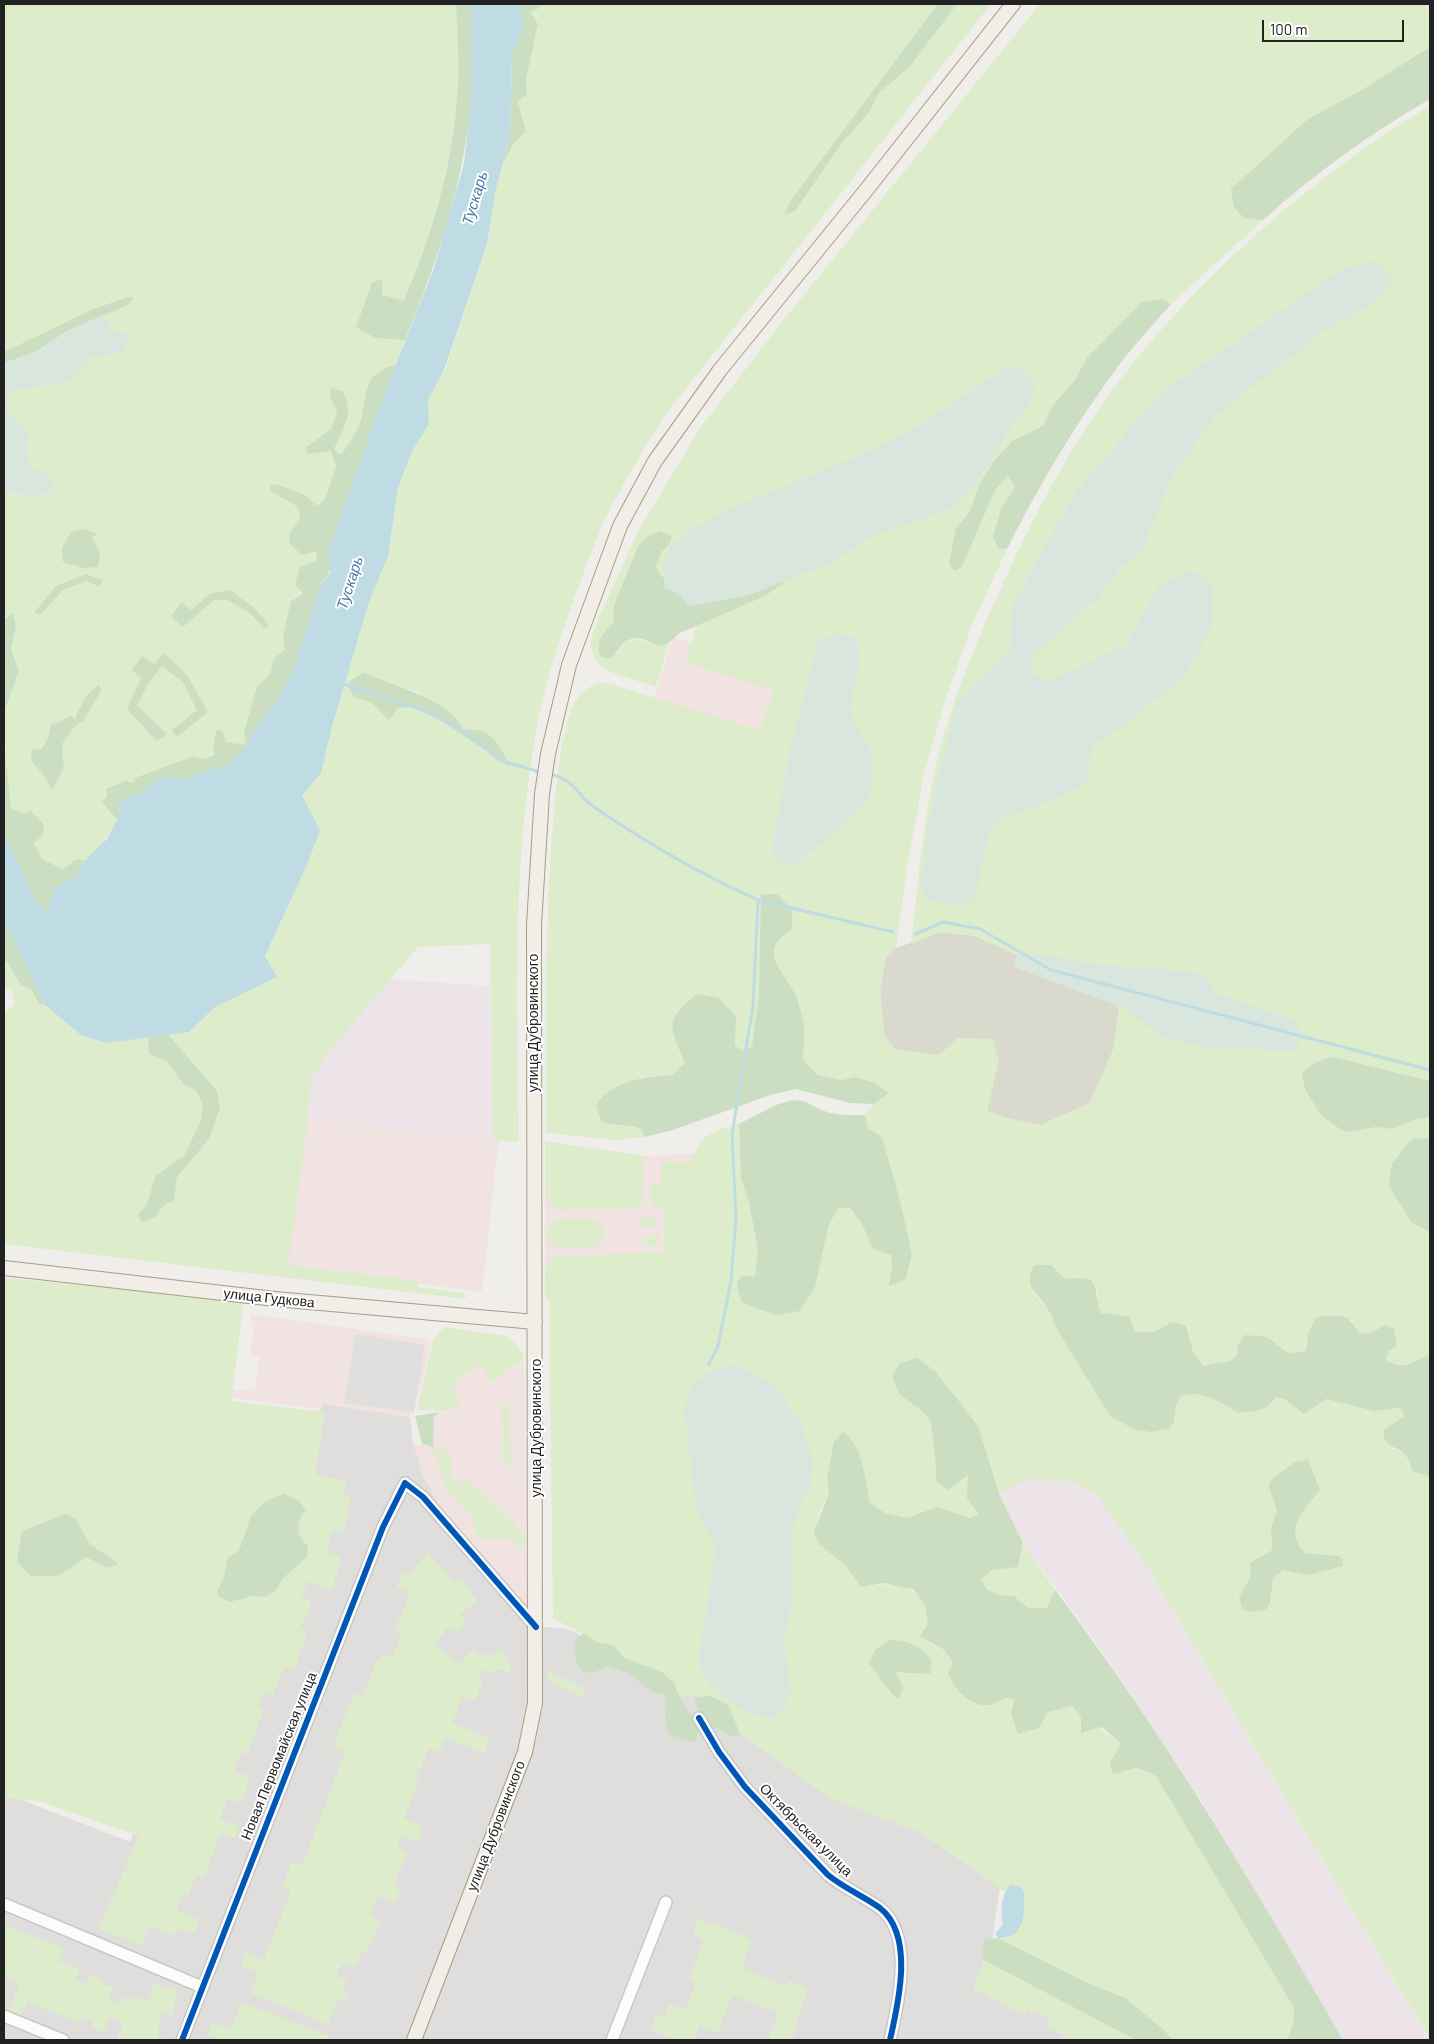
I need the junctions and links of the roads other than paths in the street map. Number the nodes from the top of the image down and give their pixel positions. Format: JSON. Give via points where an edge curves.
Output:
{"nodes":[{"id":1,"x":1012,"y":4,"type":"edge"},
{"id":2,"x":4,"y":1268,"type":"edge"},
{"id":3,"x":535,"y":1322,"type":"junction"},
{"id":4,"x":536,"y":1627,"type":"junction"},
{"id":5,"x":699,"y":1718,"type":"dead end"},
{"id":6,"x":666,"y":1902,"type":"dead end"},
{"id":7,"x":4,"y":1904,"type":"edge"},
{"id":8,"x":202,"y":1987,"type":"junction"},
{"id":9,"x":4,"y":2016,"type":"edge"},
{"id":10,"x":63,"y":2040,"type":"edge"},
{"id":11,"x":182,"y":2040,"type":"edge"},
{"id":12,"x":414,"y":2040,"type":"edge"},
{"id":13,"x":612,"y":2040,"type":"edge"},
{"id":14,"x":890,"y":2040,"type":"edge"}],
"edges":[{"from":1,"to":3,"type":"main road","name":"улица Дубровинского","via":[[720,370],[655,461],[620,526],[591,602],[569,665],[542,794],[533,965]]},
{"from":2,"to":3,"type":"main road","name":"улица Гудкова","via":[[275,1299]]},
{"from":3,"to":4,"type":"main road","name":"улица Дубровинского"},
{"from":4,"to":8,"type":"street","name":"Новая Первомайская улица","via":[[423,1497],[405,1483],[384,1526]]},
{"from":4,"to":12,"type":"main road","name":"улица Дубровинского","via":[[535,1702],[525,1752]]},
{"from":5,"to":14,"type":"street","name":"Октябрьская улица","via":[[745,1787],[840,1885],[881,1909],[891,1920],[897,1934],[901,1974]]},
{"from":6,"to":13,"type":"street"},
{"from":7,"to":8,"type":"street"},
{"from":8,"to":11,"type":"street","name":"Новая Первомайская улица"},
{"from":9,"to":10,"type":"street"}]}
